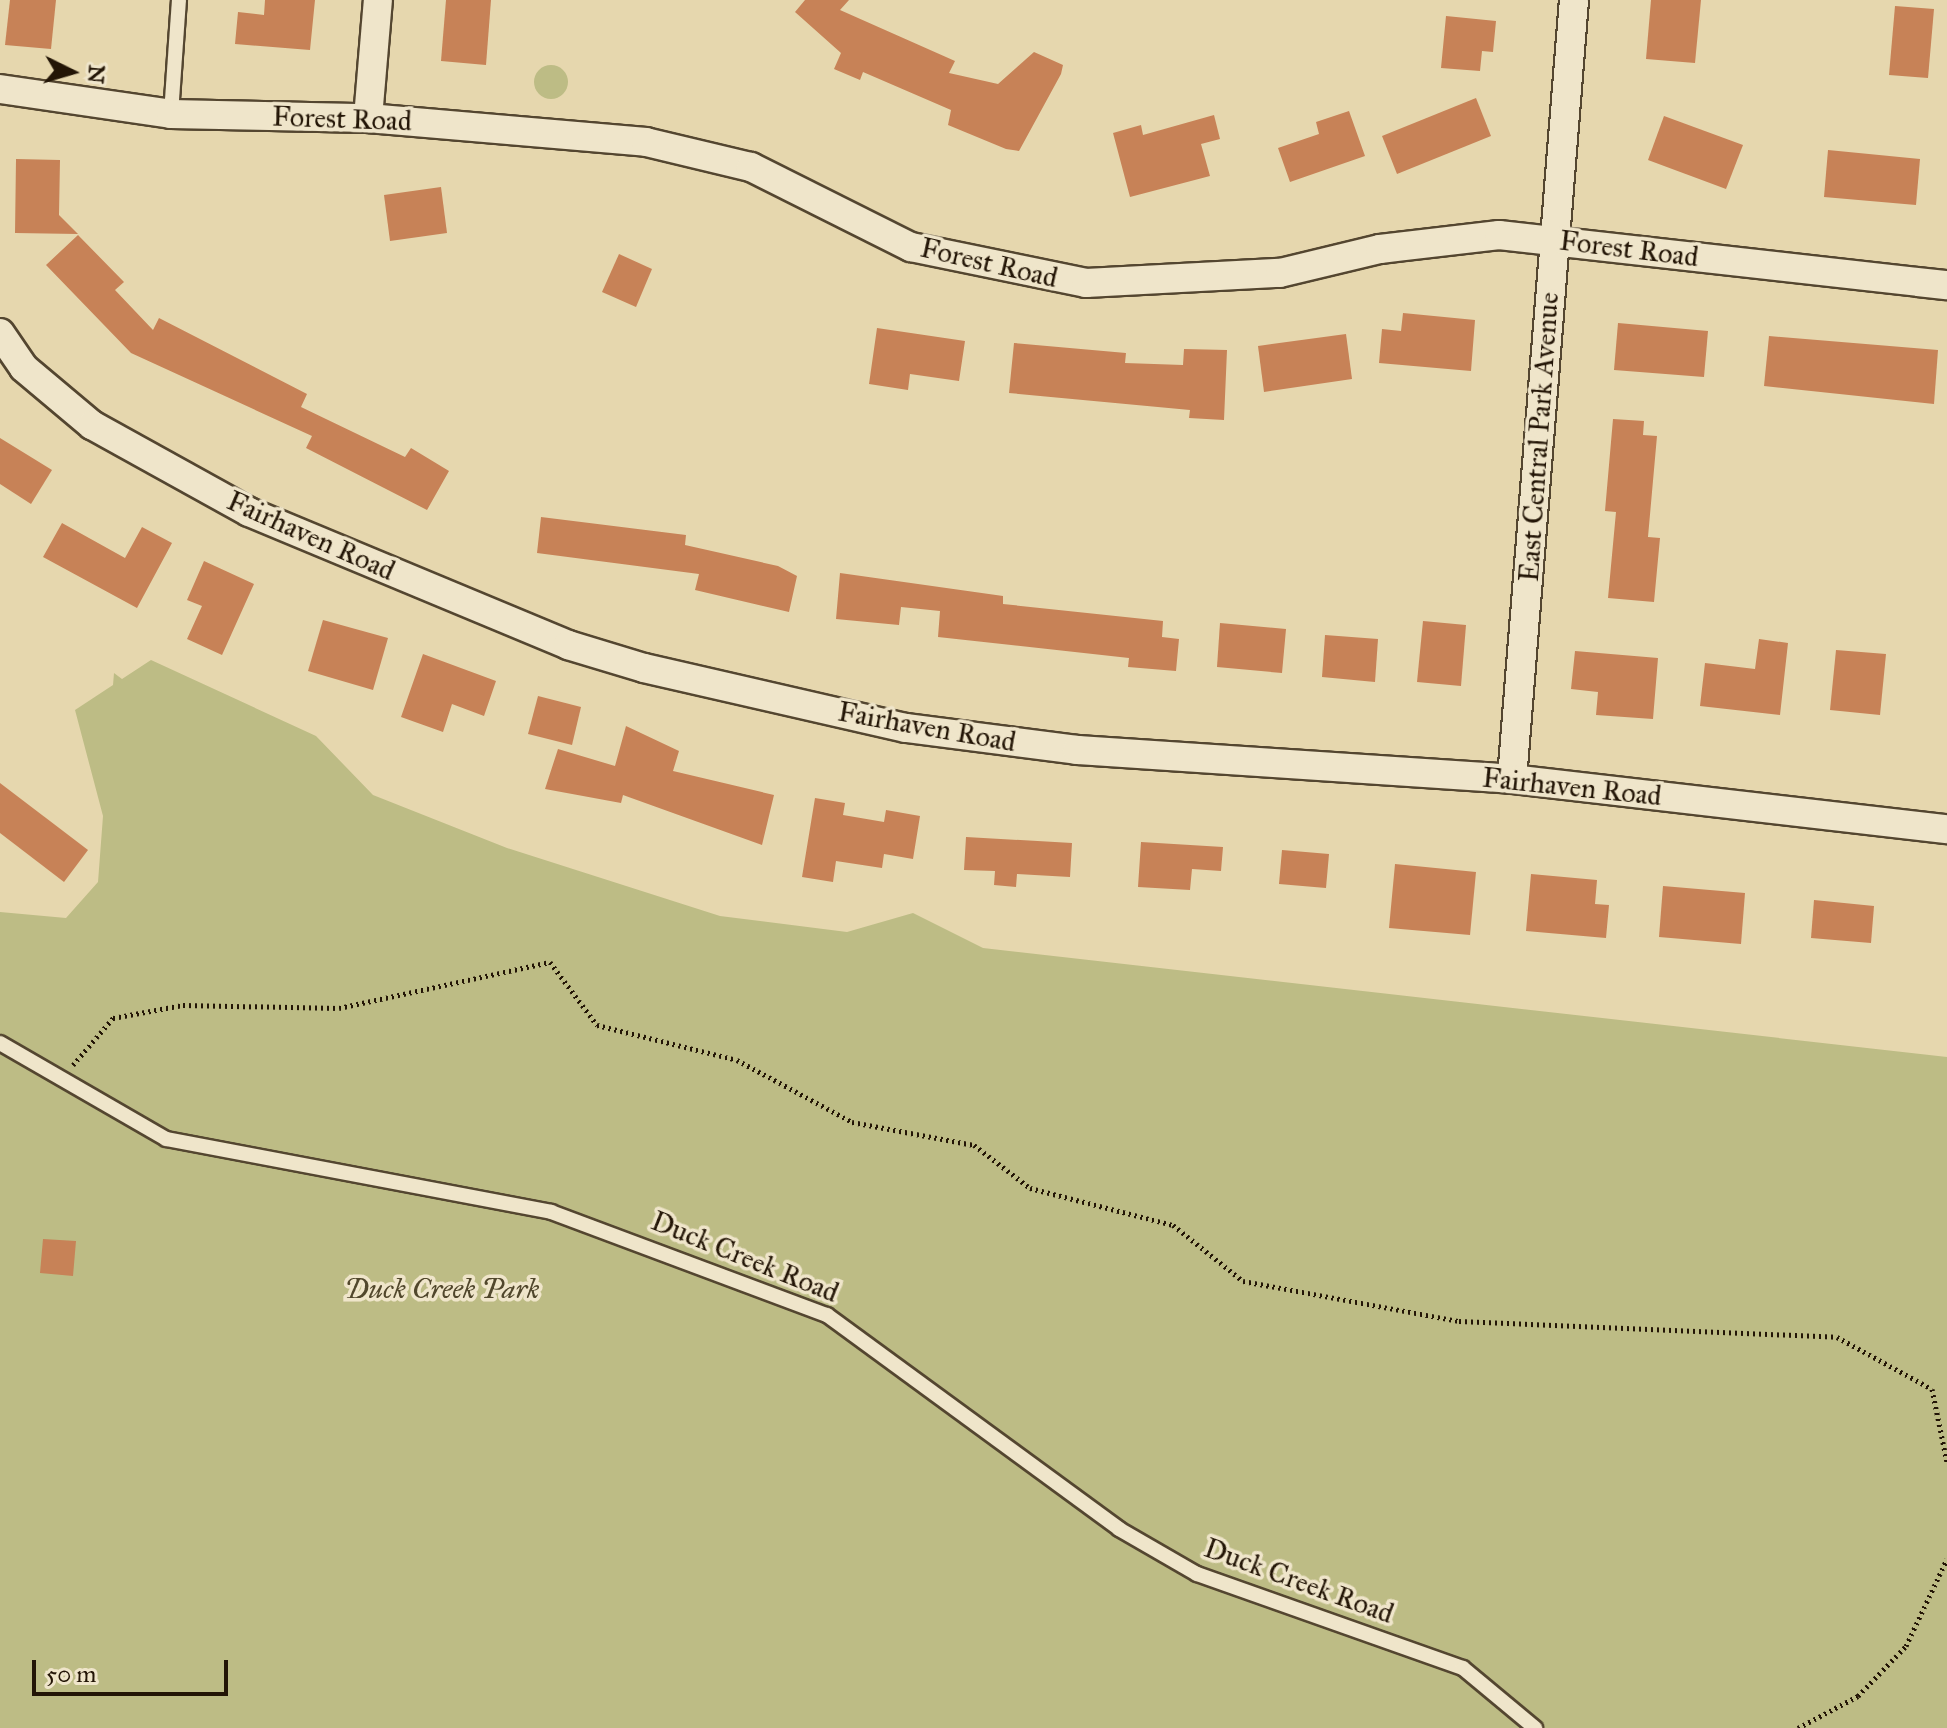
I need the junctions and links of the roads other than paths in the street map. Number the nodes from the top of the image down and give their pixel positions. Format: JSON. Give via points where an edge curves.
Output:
{"nodes":[{"id":1,"x":179,"y":0,"type":"edge"},
{"id":2,"x":378,"y":0,"type":"edge"},
{"id":3,"x":1574,"y":0,"type":"edge"},
{"id":4,"x":0,"y":89,"type":"edge"},
{"id":5,"x":171,"y":114,"type":"junction"},
{"id":6,"x":368,"y":118,"type":"junction"},
{"id":7,"x":1554,"y":240,"type":"junction"},
{"id":8,"x":1947,"y":285,"type":"edge"},
{"id":9,"x":0,"y":333,"type":"edge"},
{"id":10,"x":1512,"y":779,"type":"junction"},
{"id":11,"x":1947,"y":829,"type":"edge"},
{"id":12,"x":0,"y":1043,"type":"edge"},
{"id":13,"x":1535,"y":1728,"type":"edge"}],
"edges":[{"from":1,"to":5,"type":"lane"},
{"from":2,"to":6,"type":"street"},
{"from":3,"to":7,"type":"street","name":"East Central Park Avenue"},
{"from":4,"to":5,"type":"street","name":"Forest Road"},
{"from":5,"to":6,"type":"street","name":"Forest Road"},
{"from":6,"to":7,"type":"street","name":"Forest Road","via":[[579,134],[706,154],[810,190],[911,247],[1086,283],[1280,273],[1447,239]]},
{"from":7,"to":8,"type":"street","name":"Forest Road"},
{"from":7,"to":10,"type":"street","name":"East Central Park Avenue"},
{"from":9,"to":10,"type":"street","name":"Fairhaven Road","via":[[24,368],[92,425],[249,512],[568,645],[644,668],[906,728],[1077,750]]},
{"from":10,"to":11,"type":"street","name":"Fairhaven Road"},
{"from":12,"to":13,"type":"lane","name":"Duck Creek Road","via":[[166,1139],[551,1212],[827,1315],[1119,1529],[1197,1574],[1463,1668]]}]}
